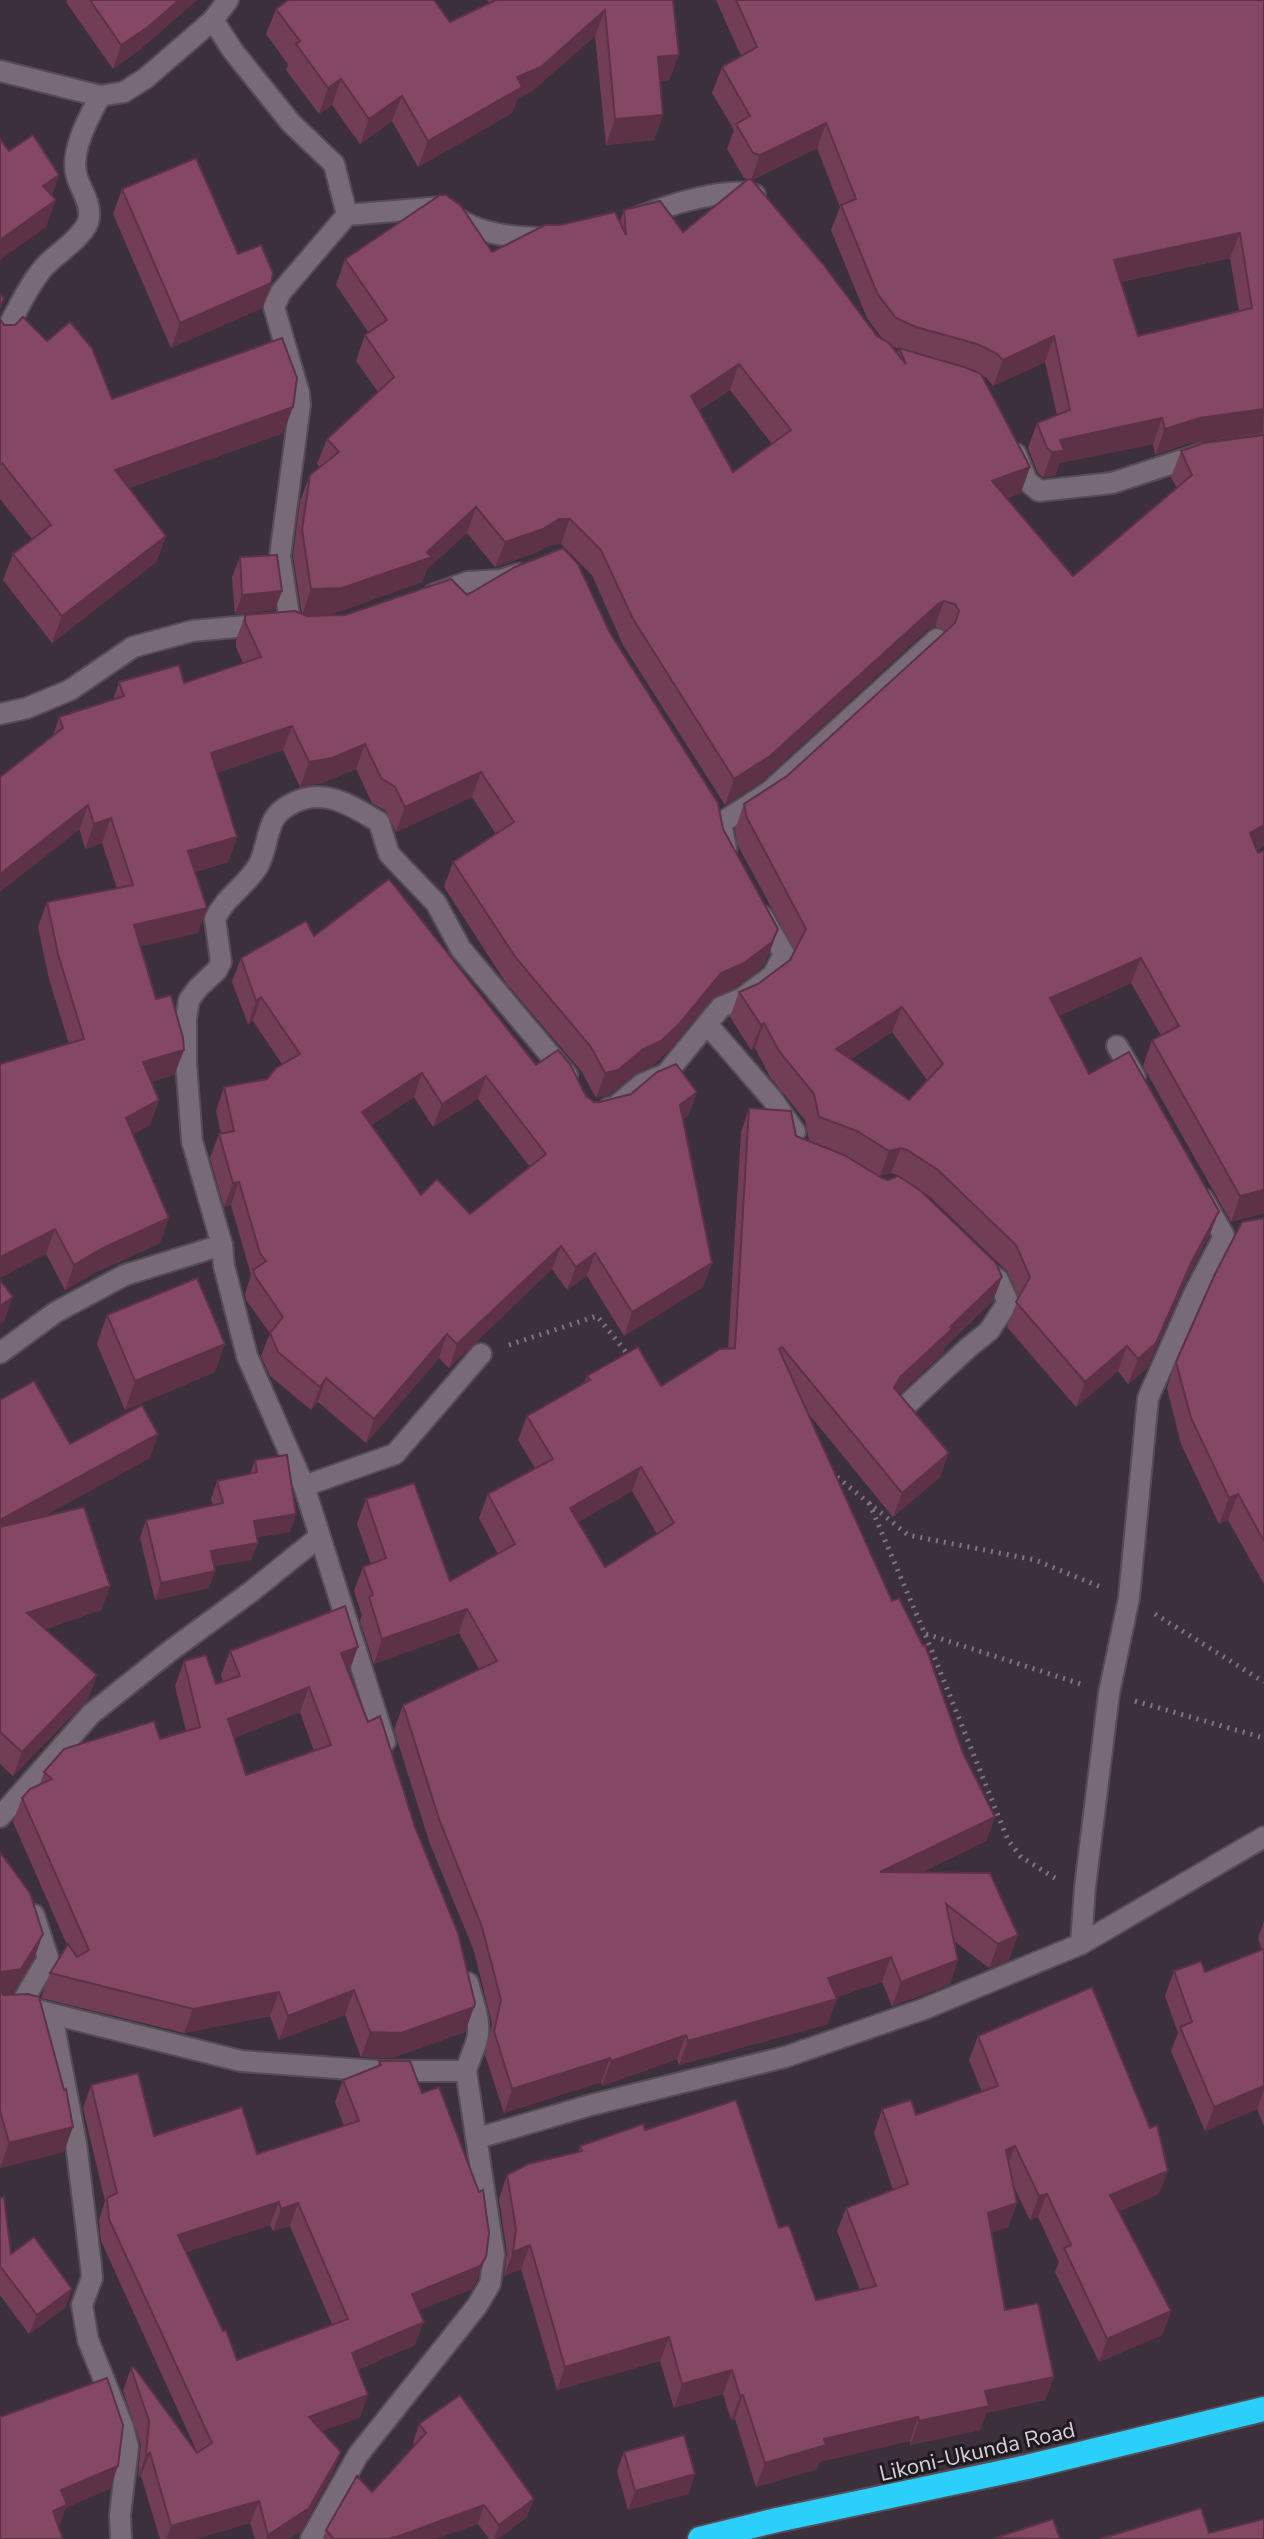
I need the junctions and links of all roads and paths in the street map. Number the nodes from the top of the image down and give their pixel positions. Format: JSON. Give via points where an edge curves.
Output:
{"nodes":[{"id":1,"x":228,"y":0,"type":"edge"},
{"id":2,"x":213,"y":20,"type":"junction"},
{"id":3,"x":0,"y":71,"type":"edge"},
{"id":4,"x":100,"y":96,"type":"junction"},
{"id":5,"x":767,"y":207,"type":"edge"},
{"id":6,"x":347,"y":215,"type":"junction"},
{"id":7,"x":619,"y":221,"type":"edge"},
{"id":8,"x":562,"y":234,"type":"edge"},
{"id":9,"x":0,"y":340,"type":"edge"},
{"id":10,"x":1010,"y":442,"type":"edge"},
{"id":11,"x":1215,"y":451,"type":"edge"},
{"id":12,"x":539,"y":566,"type":"edge"},
{"id":13,"x":415,"y":599,"type":"edge"},
{"id":14,"x":290,"y":622,"type":"junction"},
{"id":15,"x":310,"y":628,"type":"edge"},
{"id":16,"x":937,"y":639,"type":"edge"},
{"id":17,"x":0,"y":714,"type":"edge"},
{"id":18,"x":732,"y":861,"type":"edge"},
{"id":19,"x":752,"y":898,"type":"edge"},
{"id":20,"x":707,"y":1024,"type":"junction"},
{"id":21,"x":1117,"y":1046,"type":"dead end"},
{"id":22,"x":578,"y":1091,"type":"edge"},
{"id":23,"x":1148,"y":1100,"type":"edge"},
{"id":24,"x":589,"y":1113,"type":"edge"},
{"id":25,"x":797,"y":1152,"type":"edge"},
{"id":26,"x":1194,"y":1182,"type":"edge"},
{"id":27,"x":222,"y":1245,"type":"junction"},
{"id":28,"x":962,"y":1245,"type":"edge"},
{"id":29,"x":0,"y":1353,"type":"edge"},
{"id":30,"x":481,"y":1354,"type":"joint"},
{"id":31,"x":634,"y":1362,"type":"edge"},
{"id":32,"x":900,"y":1411,"type":"edge"},
{"id":33,"x":827,"y":1469,"type":"edge"},
{"id":34,"x":304,"y":1486,"type":"junction"},
{"id":35,"x":868,"y":1502,"type":"junction"},
{"id":36,"x":319,"y":1537,"type":"junction"},
{"id":37,"x":1129,"y":1598,"type":"junction"},
{"id":38,"x":1264,"y":1682,"type":"edge"},
{"id":39,"x":391,"y":1763,"type":"edge"},
{"id":40,"x":0,"y":1817,"type":"edge"},
{"id":41,"x":1264,"y":1837,"type":"edge"},
{"id":42,"x":1085,"y":1887,"type":"junction"},
{"id":43,"x":23,"y":1891,"type":"edge"},
{"id":44,"x":1081,"y":1944,"type":"junction"},
{"id":45,"x":464,"y":1969,"type":"edge"},
{"id":46,"x":10,"y":2007,"type":"edge"},
{"id":47,"x":52,"y":2015,"type":"junction"},
{"id":48,"x":466,"y":2071,"type":"junction"},
{"id":49,"x":478,"y":2138,"type":"junction"},
{"id":50,"x":1264,"y":2409,"type":"edge"},
{"id":51,"x":121,"y":2539,"type":"edge"},
{"id":52,"x":311,"y":2539,"type":"edge"},
{"id":53,"x":700,"y":2539,"type":"edge"}],
"edges":[{"from":1,"to":2,"type":"street"},
{"from":2,"to":4,"type":"street","via":[[137,85]]},
{"from":2,"to":6,"type":"street","via":[[291,123],[334,164]]},
{"from":3,"to":4,"type":"street"},
{"from":4,"to":9,"type":"street","via":[[75,167],[89,219],[44,267]]},
{"from":5,"to":7,"type":"street","via":[[743,191],[668,205]]},
{"from":6,"to":8,"type":"street","via":[[441,207],[457,220],[511,238]]},
{"from":6,"to":14,"type":"street","via":[[274,307],[300,405],[280,556]]},
{"from":10,"to":11,"type":"street","via":[[1027,481],[1039,491],[1112,483]]},
{"from":12,"to":13,"type":"street"},
{"from":14,"to":15,"type":"street"},
{"from":14,"to":17,"type":"street","via":[[192,631],[133,647],[70,690]]},
{"from":16,"to":18,"type":"street","via":[[769,792],[717,816]]},
{"from":19,"to":20,"type":"street","via":[[784,954],[773,975],[721,1007]]},
{"from":20,"to":24,"type":"street","via":[[666,1074],[642,1084],[615,1107]]},
{"from":20,"to":25,"type":"street","via":[[795,1128]]},
{"from":21,"to":23,"type":"street"},
{"from":22,"to":27,"type":"street","via":[[461,949],[436,903],[389,854],[379,822],[336,799],[312,796],[297,801],[276,816],[254,873],[218,913],[221,962],[187,1009],[192,1141]]},
{"from":26,"to":37,"type":"street","via":[[1231,1235],[1194,1294],[1148,1398]]},
{"from":27,"to":29,"type":"street","via":[[125,1275],[56,1312]]},
{"from":27,"to":34,"type":"street","via":[[247,1356]]},
{"from":28,"to":32,"type":"street","via":[[998,1280],[1008,1302],[989,1331]]},
{"from":30,"to":31,"type":"path","via":[[597,1316]]},
{"from":30,"to":34,"type":"street","via":[[395,1454]]},
{"from":33,"to":35,"type":"path"},
{"from":34,"to":36,"type":"street"},
{"from":35,"to":37,"type":"path","via":[[908,1535],[1035,1560]]},
{"from":35,"to":42,"type":"path","via":[[1008,1840],[1042,1872]]},
{"from":36,"to":39,"type":"street"},
{"from":36,"to":40,"type":"street","via":[[91,1714]]},
{"from":37,"to":38,"type":"path"},
{"from":37,"to":42,"type":"street","via":[[1109,1693]]},
{"from":41,"to":44,"type":"street"},
{"from":42,"to":44,"type":"street"},
{"from":43,"to":46,"type":"street","via":[[48,1958]]},
{"from":44,"to":49,"type":"street","via":[[924,2009],[785,2057]]},
{"from":45,"to":48,"type":"street","via":[[479,2027]]},
{"from":46,"to":47,"type":"street"},
{"from":47,"to":48,"type":"street","via":[[241,2061]]},
{"from":47,"to":51,"type":"street","via":[[76,2143],[91,2266],[82,2305],[88,2340],[128,2447]]},
{"from":48,"to":49,"type":"street"},
{"from":49,"to":52,"type":"street","via":[[494,2255],[490,2284],[358,2455]]},
{"from":50,"to":53,"type":"highway","name":"Likoni-Ukunda Road"}]}
